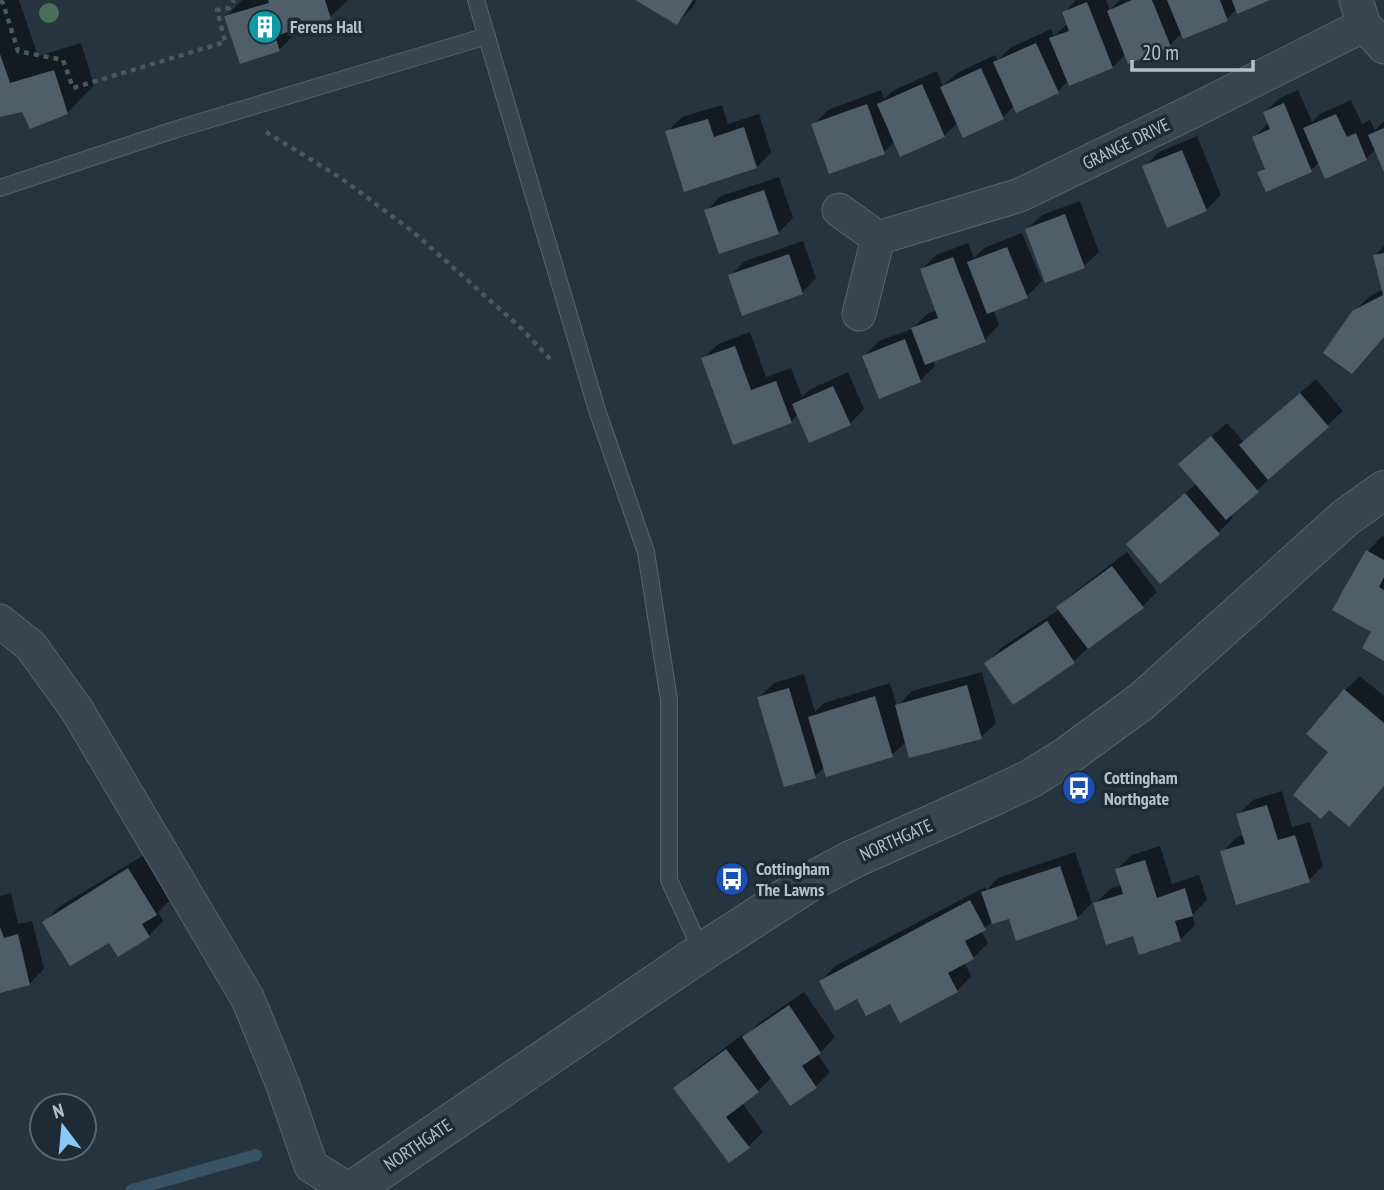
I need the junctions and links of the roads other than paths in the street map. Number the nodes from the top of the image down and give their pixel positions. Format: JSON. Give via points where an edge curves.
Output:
{"nodes":[{"id":1,"x":477,"y":0,"type":"edge"},
{"id":2,"x":1368,"y":24,"type":"edge"},
{"id":3,"x":487,"y":36,"type":"junction"},
{"id":4,"x":0,"y":188,"type":"edge"},
{"id":5,"x":839,"y":210,"type":"dead end"},
{"id":6,"x":878,"y":238,"type":"junction"},
{"id":7,"x":859,"y":314,"type":"dead end"},
{"id":8,"x":1384,"y":489,"type":"edge"},
{"id":9,"x":0,"y":621,"type":"edge"},
{"id":10,"x":702,"y":952,"type":"junction"},
{"id":11,"x":350,"y":1190,"type":"edge"}],
"edges":[{"from":1,"to":3,"type":"lane"},
{"from":2,"to":6,"type":"street","name":"GRANGE DRIVE","via":[[1020,195]]},
{"from":3,"to":4,"type":"lane","via":[[174,130]]},
{"from":3,"to":10,"type":"lane","via":[[597,410],[646,552],[668,700],[670,880]]},
{"from":5,"to":6,"type":"street"},
{"from":6,"to":7,"type":"street"},
{"from":8,"to":10,"type":"street","name":"NORTHGATE","via":[[1345,518],[1142,701],[1067,756],[1030,779],[810,882]]},
{"from":9,"to":11,"type":"street","via":[[30,646],[77,710],[248,999],[311,1166]]},
{"from":10,"to":11,"type":"street","name":"NORTHGATE"}]}
